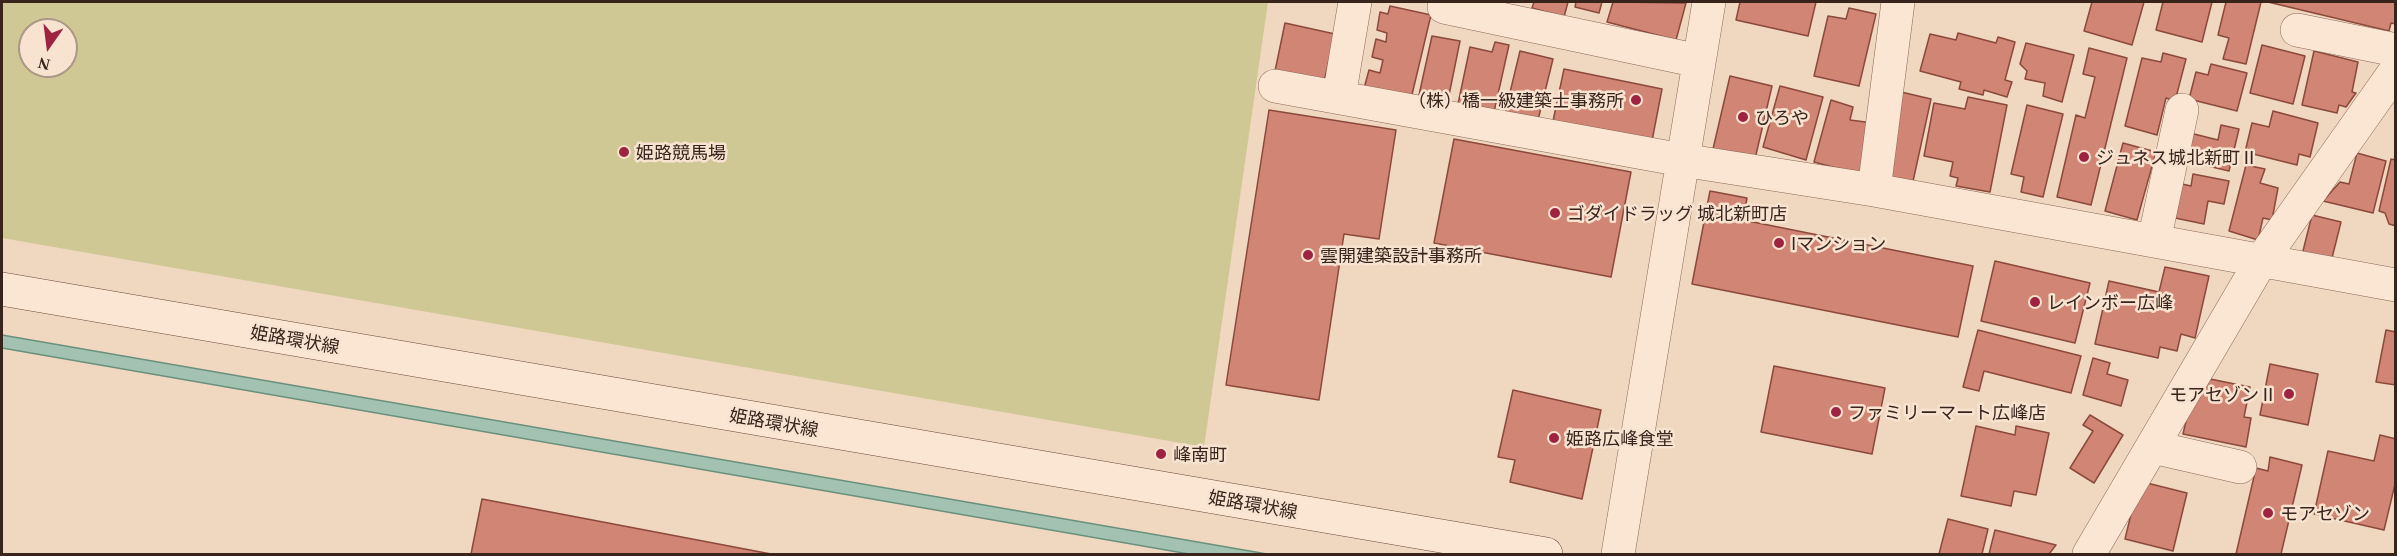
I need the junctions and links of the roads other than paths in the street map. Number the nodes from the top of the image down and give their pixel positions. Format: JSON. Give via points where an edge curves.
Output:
{"nodes":[{"id":1,"x":1355,"y":2,"type":"edge"},
{"id":2,"x":1709,"y":2,"type":"edge"},
{"id":3,"x":1898,"y":2,"type":"edge"},
{"id":4,"x":1444,"y":7,"type":"dead end"},
{"id":5,"x":2297,"y":30,"type":"dead end"},
{"id":6,"x":2396,"y":50,"type":"edge"},
{"id":7,"x":1699,"y":62,"type":"junction"},
{"id":8,"x":2396,"y":70,"type":"edge"},
{"id":9,"x":1275,"y":86,"type":"dead end"},
{"id":10,"x":1339,"y":97,"type":"junction"},
{"id":11,"x":2182,"y":111,"type":"dead end"},
{"id":12,"x":1683,"y":160,"type":"junction"},
{"id":13,"x":1874,"y":190,"type":"junction"},
{"id":14,"x":2154,"y":241,"type":"junction"},
{"id":15,"x":2261,"y":261,"type":"junction"},
{"id":16,"x":2396,"y":285,"type":"edge"},
{"id":17,"x":2,"y":289,"type":"edge"},
{"id":18,"x":2152,"y":447,"type":"junction"},
{"id":19,"x":2240,"y":466,"type":"dead end"},
{"id":20,"x":1546,"y":555,"type":"edge"},
{"id":21,"x":1618,"y":555,"type":"edge"},
{"id":22,"x":2089,"y":555,"type":"edge"}],
"edges":[{"from":1,"to":10,"type":"street"},
{"from":2,"to":7,"type":"street"},
{"from":3,"to":13,"type":"street"},
{"from":4,"to":7,"type":"street"},
{"from":5,"to":6,"type":"street"},
{"from":7,"to":12,"type":"street"},
{"from":8,"to":15,"type":"street"},
{"from":9,"to":10,"type":"street"},
{"from":10,"to":12,"type":"street"},
{"from":11,"to":14,"type":"street"},
{"from":12,"to":13,"type":"street"},
{"from":12,"to":21,"type":"street"},
{"from":13,"to":14,"type":"street"},
{"from":14,"to":15,"type":"street"},
{"from":15,"to":16,"type":"street"},
{"from":15,"to":18,"type":"street"},
{"from":17,"to":20,"type":"street","name":"姫路環状線"},
{"from":18,"to":19,"type":"street"},
{"from":18,"to":22,"type":"street"}]}
